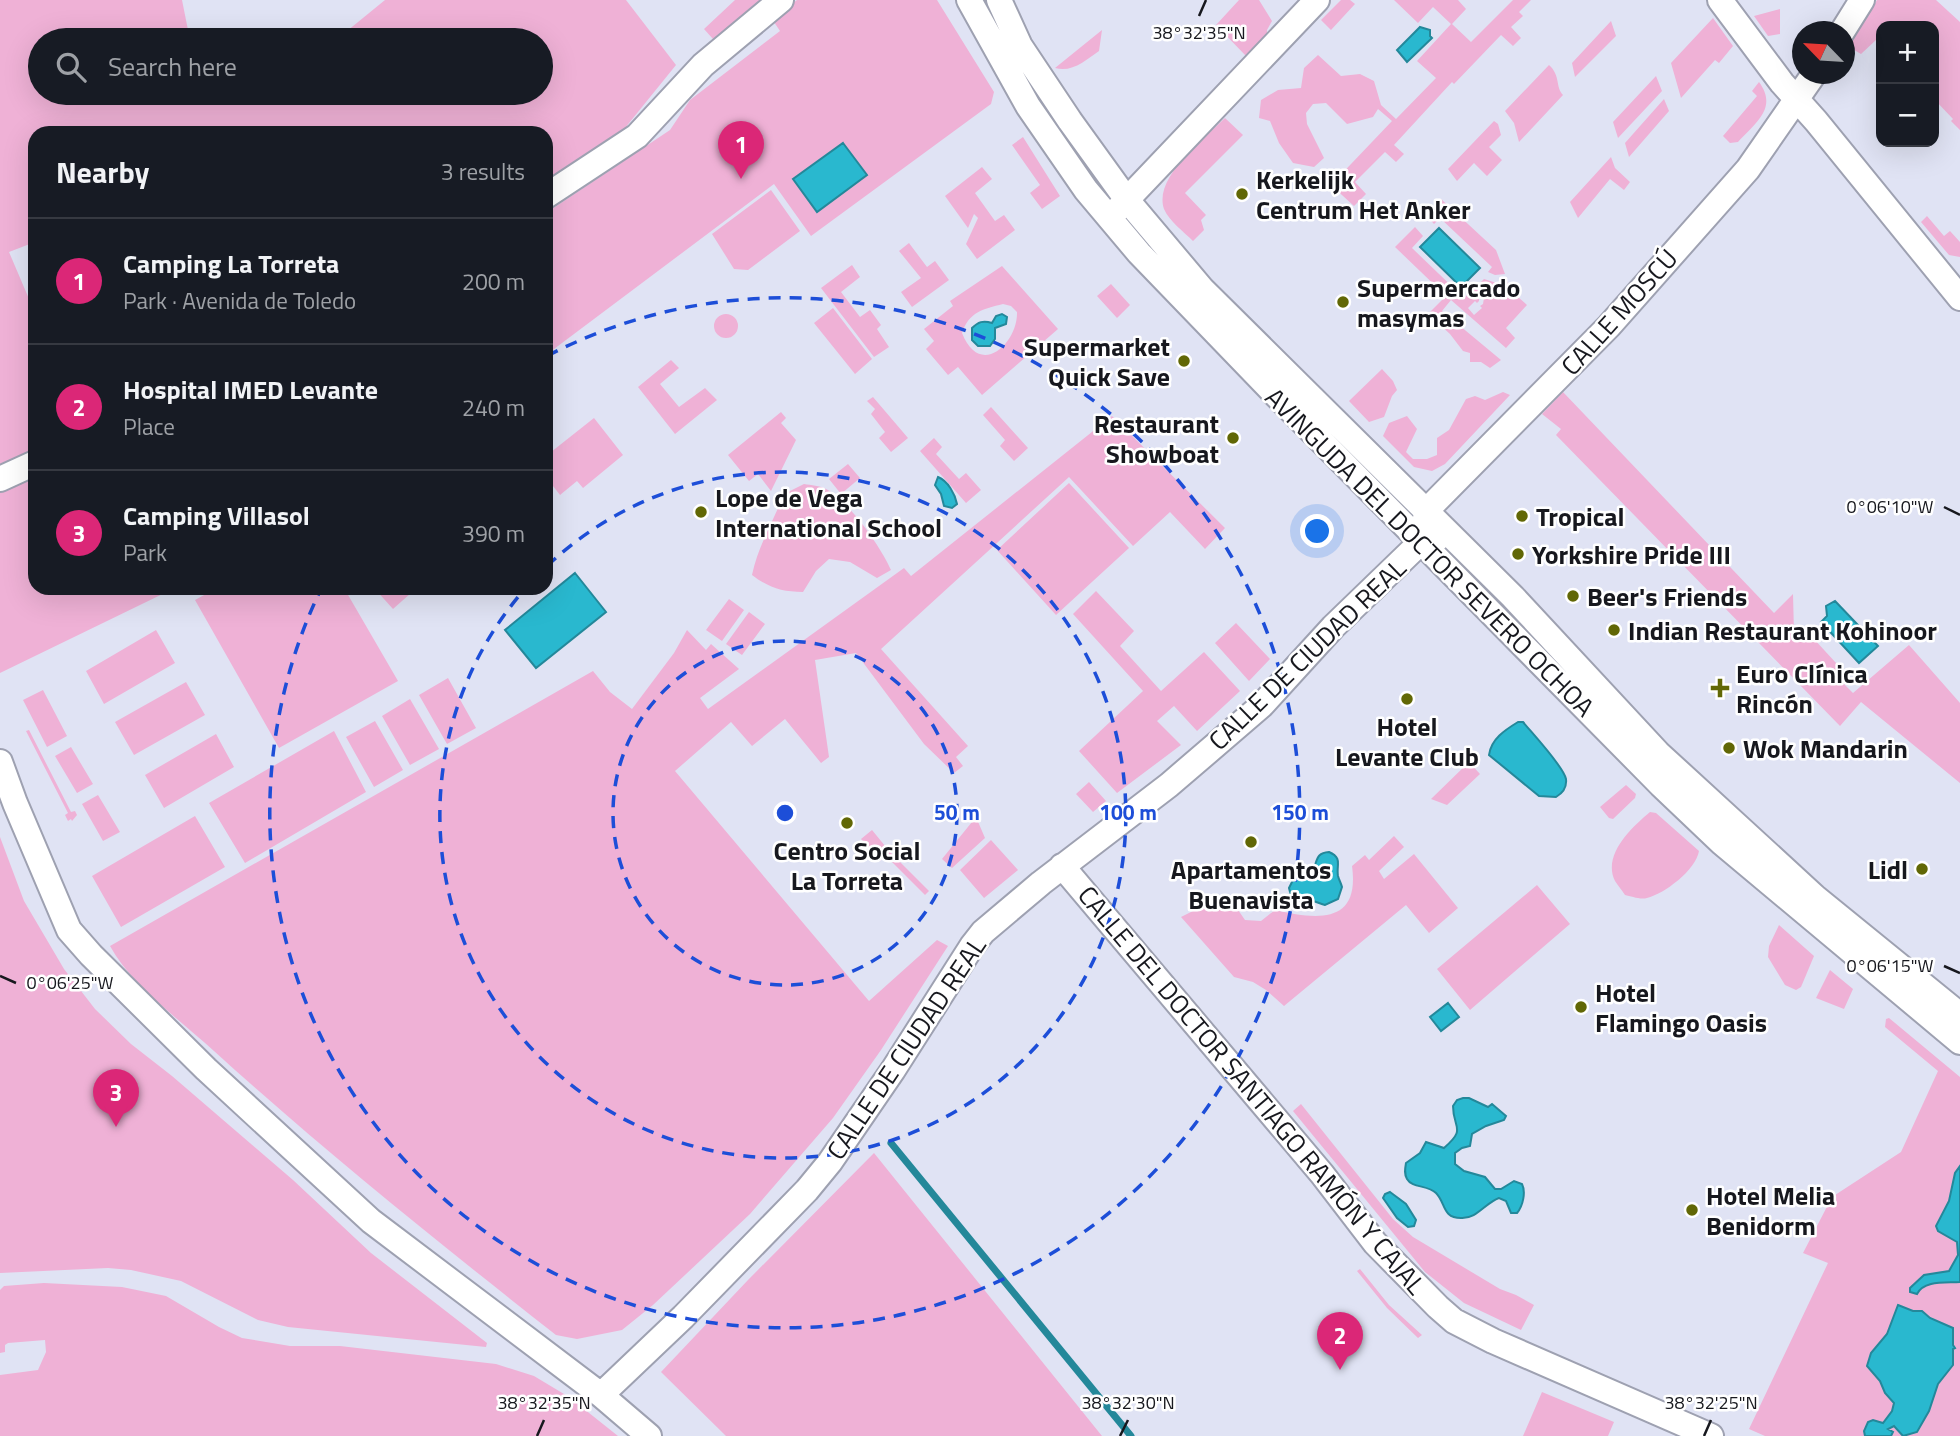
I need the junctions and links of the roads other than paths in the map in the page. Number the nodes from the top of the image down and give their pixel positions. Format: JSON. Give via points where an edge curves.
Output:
{"nodes":[{"id":1,"x":781,"y":0,"type":"edge"},
{"id":2,"x":970,"y":0,"type":"edge"},
{"id":3,"x":999,"y":0,"type":"edge"},
{"id":4,"x":1317,"y":0,"type":"edge"},
{"id":5,"x":1720,"y":0,"type":"edge"},
{"id":6,"x":1862,"y":0,"type":"edge"},
{"id":7,"x":1849,"y":21,"type":"edge"},
{"id":8,"x":1808,"y":84,"type":"edge"},
{"id":9,"x":1797,"y":101,"type":"junction"},
{"id":10,"x":553,"y":191,"type":"edge"},
{"id":11,"x":1128,"y":200,"type":"junction"},
{"id":12,"x":1109,"y":217,"type":"junction"},
{"id":13,"x":1959,"y":294,"type":"edge"},
{"id":14,"x":28,"y":466,"type":"edge"},
{"id":15,"x":0,"y":479,"type":"edge"},
{"id":16,"x":1426,"y":511,"type":"junction"},
{"id":17,"x":1451,"y":536,"type":"junction"},
{"id":18,"x":1421,"y":542,"type":"junction"},
{"id":19,"x":0,"y":762,"type":"edge"},
{"id":20,"x":1062,"y":866,"type":"junction"},
{"id":21,"x":1960,"y":1015,"type":"edge"},
{"id":22,"x":1960,"y":1042,"type":"edge"},
{"id":23,"x":601,"y":1395,"type":"junction"},
{"id":24,"x":649,"y":1436,"type":"edge"},
{"id":25,"x":1711,"y":1436,"type":"edge"}],
"edges":[{"from":1,"to":10,"type":"street","via":[[703,65],[637,136]]},
{"from":2,"to":12,"type":"street","name":"AVINGUDA DEL DOCTOR SEVERO OCHOA","via":[[1017,89]]},
{"from":3,"to":11,"type":"street","name":"AVINGUDA DEL DOCTOR SEVERO OCHOA","via":[[1020,46]]},
{"from":4,"to":11,"type":"street"},
{"from":5,"to":9,"type":"street"},
{"from":6,"to":7,"type":"street"},
{"from":8,"to":9,"type":"street","name":"CALLE MOSCÚ"},
{"from":9,"to":13,"type":"street"},
{"from":9,"to":16,"type":"street","name":"CALLE MOSCÚ","via":[[1748,169],[1595,341]]},
{"from":11,"to":12,"type":"street"},
{"from":11,"to":16,"type":"street","name":"AVINGUDA DEL DOCTOR SEVERO OCHOA","via":[[1202,289]]},
{"from":12,"to":18,"type":"street","name":"AVINGUDA DEL DOCTOR SEVERO OCHOA"},
{"from":14,"to":15,"type":"street"},
{"from":16,"to":17,"type":"street","name":"AVINGUDA DEL DOCTOR SEVERO OCHOA"},
{"from":16,"to":18,"type":"street"},
{"from":17,"to":18,"type":"street","name":"CALLE DE CIUDAD REAL"},
{"from":17,"to":21,"type":"street","name":"AVINGUDA DEL DOCTOR SEVERO OCHOA","via":[[1658,754],[1815,897]]},
{"from":18,"to":20,"type":"street","name":"CALLE DE CIUDAD REAL","via":[[1333,627],[1261,706],[1169,785]]},
{"from":18,"to":22,"type":"street","name":"AVINGUDA DEL DOCTOR SEVERO OCHOA","via":[[1722,843]]},
{"from":19,"to":23,"type":"street","via":[[69,930],[90,955],[372,1221]]},
{"from":20,"to":23,"type":"street","name":"CALLE DE CIUDAD REAL","via":[[972,946],[887,1079],[807,1190]]},
{"from":20,"to":25,"type":"street","name":"CALLE DEL DOCTOR SANTIAGO RAMÓN Y CAJAL","via":[[1375,1243],[1438,1307],[1493,1341]]},
{"from":23,"to":24,"type":"street"}]}
